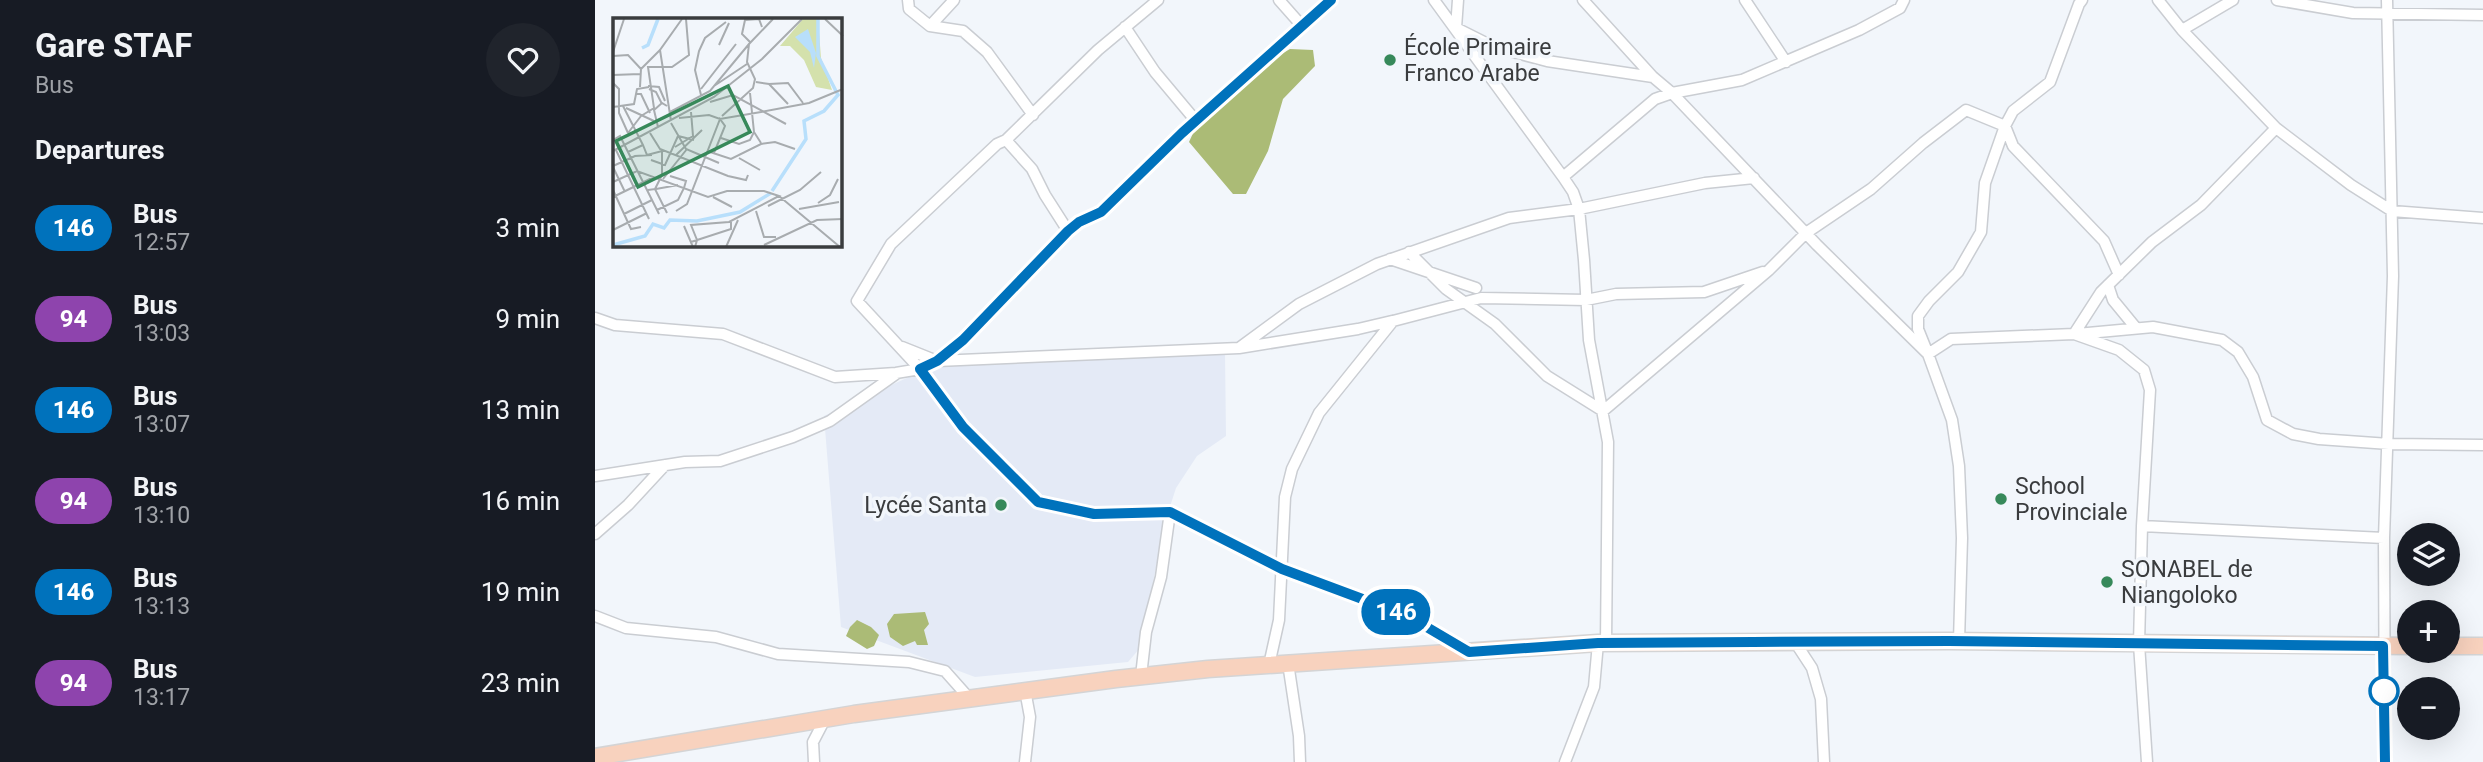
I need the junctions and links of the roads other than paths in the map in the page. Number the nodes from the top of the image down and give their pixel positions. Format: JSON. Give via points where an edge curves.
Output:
{"nodes":[{"id":1,"x":908,"y":0,"type":"edge"},
{"id":2,"x":954,"y":0,"type":"edge"},
{"id":3,"x":1157,"y":0,"type":"edge"},
{"id":4,"x":1279,"y":0,"type":"edge"},
{"id":5,"x":1331,"y":0,"type":"edge"},
{"id":6,"x":1434,"y":0,"type":"edge"},
{"id":7,"x":1458,"y":0,"type":"edge"},
{"id":8,"x":1583,"y":0,"type":"edge"},
{"id":9,"x":1745,"y":0,"type":"edge"},
{"id":10,"x":1904,"y":0,"type":"edge"},
{"id":11,"x":2082,"y":0,"type":"edge"},
{"id":12,"x":2158,"y":0,"type":"edge"},
{"id":13,"x":2233,"y":0,"type":"edge"},
{"id":14,"x":2277,"y":0,"type":"edge"},
{"id":15,"x":2387,"y":0,"type":"edge"},
{"id":16,"x":2388,"y":15,"type":"junction"},
{"id":17,"x":2483,"y":15,"type":"edge"},
{"id":18,"x":930,"y":26,"type":"junction"},
{"id":19,"x":1303,"y":26,"type":"junction"},
{"id":20,"x":1125,"y":27,"type":"junction"},
{"id":21,"x":1456,"y":28,"type":"junction"},
{"id":22,"x":2182,"y":30,"type":"junction"},
{"id":23,"x":1786,"y":62,"type":"junction"},
{"id":24,"x":1653,"y":77,"type":"junction"},
{"id":25,"x":1672,"y":93,"type":"junction"},
{"id":26,"x":1033,"y":115,"type":"junction"},
{"id":27,"x":1196,"y":121,"type":"junction"},
{"id":28,"x":2005,"y":125,"type":"junction"},
{"id":29,"x":2276,"y":128,"type":"junction"},
{"id":30,"x":1006,"y":140,"type":"junction"},
{"id":31,"x":1563,"y":177,"type":"junction"},
{"id":32,"x":1754,"y":178,"type":"junction"},
{"id":33,"x":1579,"y":209,"type":"junction"},
{"id":34,"x":2392,"y":211,"type":"junction"},
{"id":35,"x":2483,"y":218,"type":"edge"},
{"id":36,"x":1068,"y":231,"type":"junction"},
{"id":37,"x":1806,"y":233,"type":"junction"},
{"id":38,"x":1409,"y":251,"type":"junction"},
{"id":39,"x":1390,"y":259,"type":"junction"},
{"id":40,"x":1769,"y":270,"type":"junction"},
{"id":41,"x":1430,"y":272,"type":"junction"},
{"id":42,"x":2119,"y":275,"type":"junction"},
{"id":43,"x":2108,"y":285,"type":"junction"},
{"id":44,"x":1476,"y":288,"type":"dead end"},
{"id":45,"x":1586,"y":300,"type":"junction"},
{"id":46,"x":1463,"y":301,"type":"junction"},
{"id":47,"x":595,"y":318,"type":"edge"},
{"id":48,"x":1393,"y":321,"type":"junction"},
{"id":49,"x":2136,"y":328,"type":"junction"},
{"id":50,"x":2074,"y":334,"type":"junction"},
{"id":51,"x":897,"y":345,"type":"junction"},
{"id":52,"x":1238,"y":348,"type":"junction"},
{"id":53,"x":1928,"y":354,"type":"junction"},
{"id":54,"x":937,"y":361,"type":"junction"},
{"id":55,"x":920,"y":369,"type":"junction"},
{"id":56,"x":896,"y":373,"type":"junction"},
{"id":57,"x":1603,"y":411,"type":"junction"},
{"id":58,"x":2389,"y":444,"type":"junction"},
{"id":59,"x":2483,"y":445,"type":"edge"},
{"id":60,"x":665,"y":465,"type":"junction"},
{"id":61,"x":595,"y":475,"type":"edge"},
{"id":62,"x":1170,"y":512,"type":"junction"},
{"id":63,"x":2142,"y":526,"type":"junction"},
{"id":64,"x":595,"y":534,"type":"edge"},
{"id":65,"x":2385,"y":538,"type":"junction"},
{"id":66,"x":1282,"y":569,"type":"junction"},
{"id":67,"x":595,"y":616,"type":"edge"},
{"id":68,"x":1959,"y":641,"type":"junction"},
{"id":69,"x":1795,"y":642,"type":"junction"},
{"id":70,"x":1602,"y":643,"type":"junction"},
{"id":71,"x":2139,"y":644,"type":"junction"},
{"id":72,"x":2383,"y":646,"type":"junction"},
{"id":73,"x":2397,"y":646,"type":"edge"},
{"id":74,"x":2460,"y":646,"type":"edge"},
{"id":75,"x":2483,"y":646,"type":"edge"},
{"id":76,"x":1469,"y":652,"type":"junction"},
{"id":77,"x":1288,"y":663,"type":"junction"},
{"id":78,"x":1269,"y":665,"type":"junction"},
{"id":79,"x":1141,"y":676,"type":"junction"},
{"id":80,"x":1025,"y":690,"type":"junction"},
{"id":81,"x":969,"y":698,"type":"junction"},
{"id":82,"x":825,"y":719,"type":"junction"},
{"id":83,"x":595,"y":757,"type":"edge"},
{"id":84,"x":622,"y":757,"type":"edge"},
{"id":85,"x":814,"y":762,"type":"edge"},
{"id":86,"x":1025,"y":762,"type":"edge"},
{"id":87,"x":1300,"y":762,"type":"edge"},
{"id":88,"x":1565,"y":762,"type":"edge"},
{"id":89,"x":1824,"y":762,"type":"edge"},
{"id":90,"x":2147,"y":762,"type":"edge"},
{"id":91,"x":2385,"y":762,"type":"edge"}],
"edges":[{"from":1,"to":18,"type":"street","via":[[909,9]]},
{"from":2,"to":18,"type":"street"},
{"from":3,"to":20,"type":"street"},
{"from":4,"to":19,"type":"street"},
{"from":5,"to":19,"type":"street"},
{"from":6,"to":21,"type":"street"},
{"from":7,"to":21,"type":"street"},
{"from":8,"to":24,"type":"street"},
{"from":9,"to":23,"type":"street"},
{"from":10,"to":23,"type":"street","via":[[1900,8],[1859,30]]},
{"from":11,"to":28,"type":"street","via":[[2050,82],[2013,111]]},
{"from":12,"to":22,"type":"street"},
{"from":13,"to":22,"type":"street"},
{"from":14,"to":16,"type":"street"},
{"from":15,"to":16,"type":"street"},
{"from":16,"to":17,"type":"street"},
{"from":16,"to":34,"type":"street"},
{"from":18,"to":26,"type":"street","via":[[963,31],[987,52]]},
{"from":19,"to":27,"type":"street"},
{"from":20,"to":26,"type":"street"},
{"from":20,"to":27,"type":"street"},
{"from":21,"to":24,"type":"street","via":[[1494,47],[1547,61]]},
{"from":21,"to":31,"type":"street"},
{"from":22,"to":29,"type":"street"},
{"from":23,"to":25,"type":"street","via":[[1742,80]]},
{"from":24,"to":25,"type":"street"},
{"from":25,"to":31,"type":"street","via":[[1655,99]]},
{"from":25,"to":32,"type":"street"},
{"from":26,"to":30,"type":"street"},
{"from":27,"to":36,"type":"street","via":[[1101,212]]},
{"from":28,"to":37,"type":"street","via":[[1966,110],[1871,189]]},
{"from":28,"to":42,"type":"street","via":[[2013,146],[2104,241]]},
{"from":28,"to":53,"type":"street","via":[[1985,183],[1981,232],[1958,272],[1918,316],[1918,330]]},
{"from":29,"to":34,"type":"street"},
{"from":29,"to":42,"type":"street","via":[[2201,205],[2152,242]]},
{"from":30,"to":36,"type":"street","via":[[1032,169]]},
{"from":30,"to":51,"type":"street","via":[[891,244],[857,301]]},
{"from":31,"to":33,"type":"street"},
{"from":32,"to":33,"type":"street","via":[[1705,183]]},
{"from":32,"to":37,"type":"street"},
{"from":33,"to":38,"type":"street","via":[[1509,218]]},
{"from":33,"to":45,"type":"street"},
{"from":34,"to":35,"type":"street"},
{"from":34,"to":58,"type":"street"},
{"from":36,"to":54,"type":"street"},
{"from":37,"to":40,"type":"street"},
{"from":37,"to":53,"type":"street"},
{"from":38,"to":39,"type":"street"},
{"from":38,"to":41,"type":"street"},
{"from":39,"to":41,"type":"street"},
{"from":39,"to":52,"type":"street","via":[[1299,304]]},
{"from":40,"to":45,"type":"street","via":[[1704,292],[1616,294]]},
{"from":40,"to":57,"type":"street"},
{"from":41,"to":44,"type":"street"},
{"from":41,"to":46,"type":"street"},
{"from":42,"to":43,"type":"street"},
{"from":43,"to":49,"type":"street","via":[[2113,300]]},
{"from":43,"to":50,"type":"street"},
{"from":45,"to":46,"type":"street"},
{"from":45,"to":57,"type":"street"},
{"from":46,"to":48,"type":"street"},
{"from":46,"to":57,"type":"street","via":[[1495,324],[1547,376]]},
{"from":47,"to":56,"type":"street","via":[[615,325],[723,334],[835,377]]},
{"from":48,"to":52,"type":"street"},
{"from":48,"to":66,"type":"street","via":[[1319,413],[1291,469],[1285,496]]},
{"from":49,"to":50,"type":"street"},
{"from":49,"to":58,"type":"street","via":[[2222,340],[2238,352],[2253,377],[2267,420],[2293,434]]},
{"from":50,"to":53,"type":"street","via":[[1951,339]]},
{"from":50,"to":63,"type":"street","via":[[2119,350],[2144,370],[2150,390]]},
{"from":51,"to":54,"type":"street"},
{"from":51,"to":55,"type":"street"},
{"from":52,"to":54,"type":"street"},
{"from":53,"to":68,"type":"street","via":[[1952,420],[1959,466]]},
{"from":54,"to":55,"type":"street"},
{"from":55,"to":56,"type":"street"},
{"from":55,"to":62,"type":"street","via":[[963,427],[1038,502],[1094,514]]},
{"from":56,"to":60,"type":"street","via":[[830,421],[793,437],[720,461]]},
{"from":57,"to":70,"type":"street","via":[[1608,442]]},
{"from":58,"to":59,"type":"street"},
{"from":58,"to":65,"type":"street"},
{"from":60,"to":61,"type":"street"},
{"from":60,"to":64,"type":"street"},
{"from":62,"to":66,"type":"street"},
{"from":62,"to":79,"type":"street"},
{"from":63,"to":65,"type":"street"},
{"from":63,"to":71,"type":"street"},
{"from":65,"to":72,"type":"street"},
{"from":66,"to":76,"type":"street","via":[[1408,616]]},
{"from":66,"to":78,"type":"street","via":[[1279,620]]},
{"from":67,"to":81,"type":"street","via":[[626,628],[716,637],[778,654],[909,662],[945,671]]},
{"from":68,"to":69,"type":"highway"},
{"from":68,"to":71,"type":"highway"},
{"from":69,"to":70,"type":"highway"},
{"from":69,"to":89,"type":"street","via":[[1812,668],[1821,699]]},
{"from":70,"to":76,"type":"highway"},
{"from":70,"to":88,"type":"street","via":[[1594,687]]},
{"from":71,"to":72,"type":"highway"},
{"from":71,"to":90,"type":"street"},
{"from":72,"to":73,"type":"highway"},
{"from":72,"to":91,"type":"street"},
{"from":74,"to":75,"type":"highway"},
{"from":76,"to":77,"type":"highway"},
{"from":77,"to":78,"type":"highway"},
{"from":77,"to":87,"type":"street"},
{"from":78,"to":79,"type":"highway"},
{"from":79,"to":80,"type":"highway"},
{"from":80,"to":81,"type":"highway"},
{"from":80,"to":86,"type":"street","via":[[1030,717]]},
{"from":81,"to":82,"type":"highway"},
{"from":82,"to":84,"type":"highway"},
{"from":82,"to":85,"type":"street","via":[[813,742]]},
{"from":83,"to":84,"type":"highway"}]}
